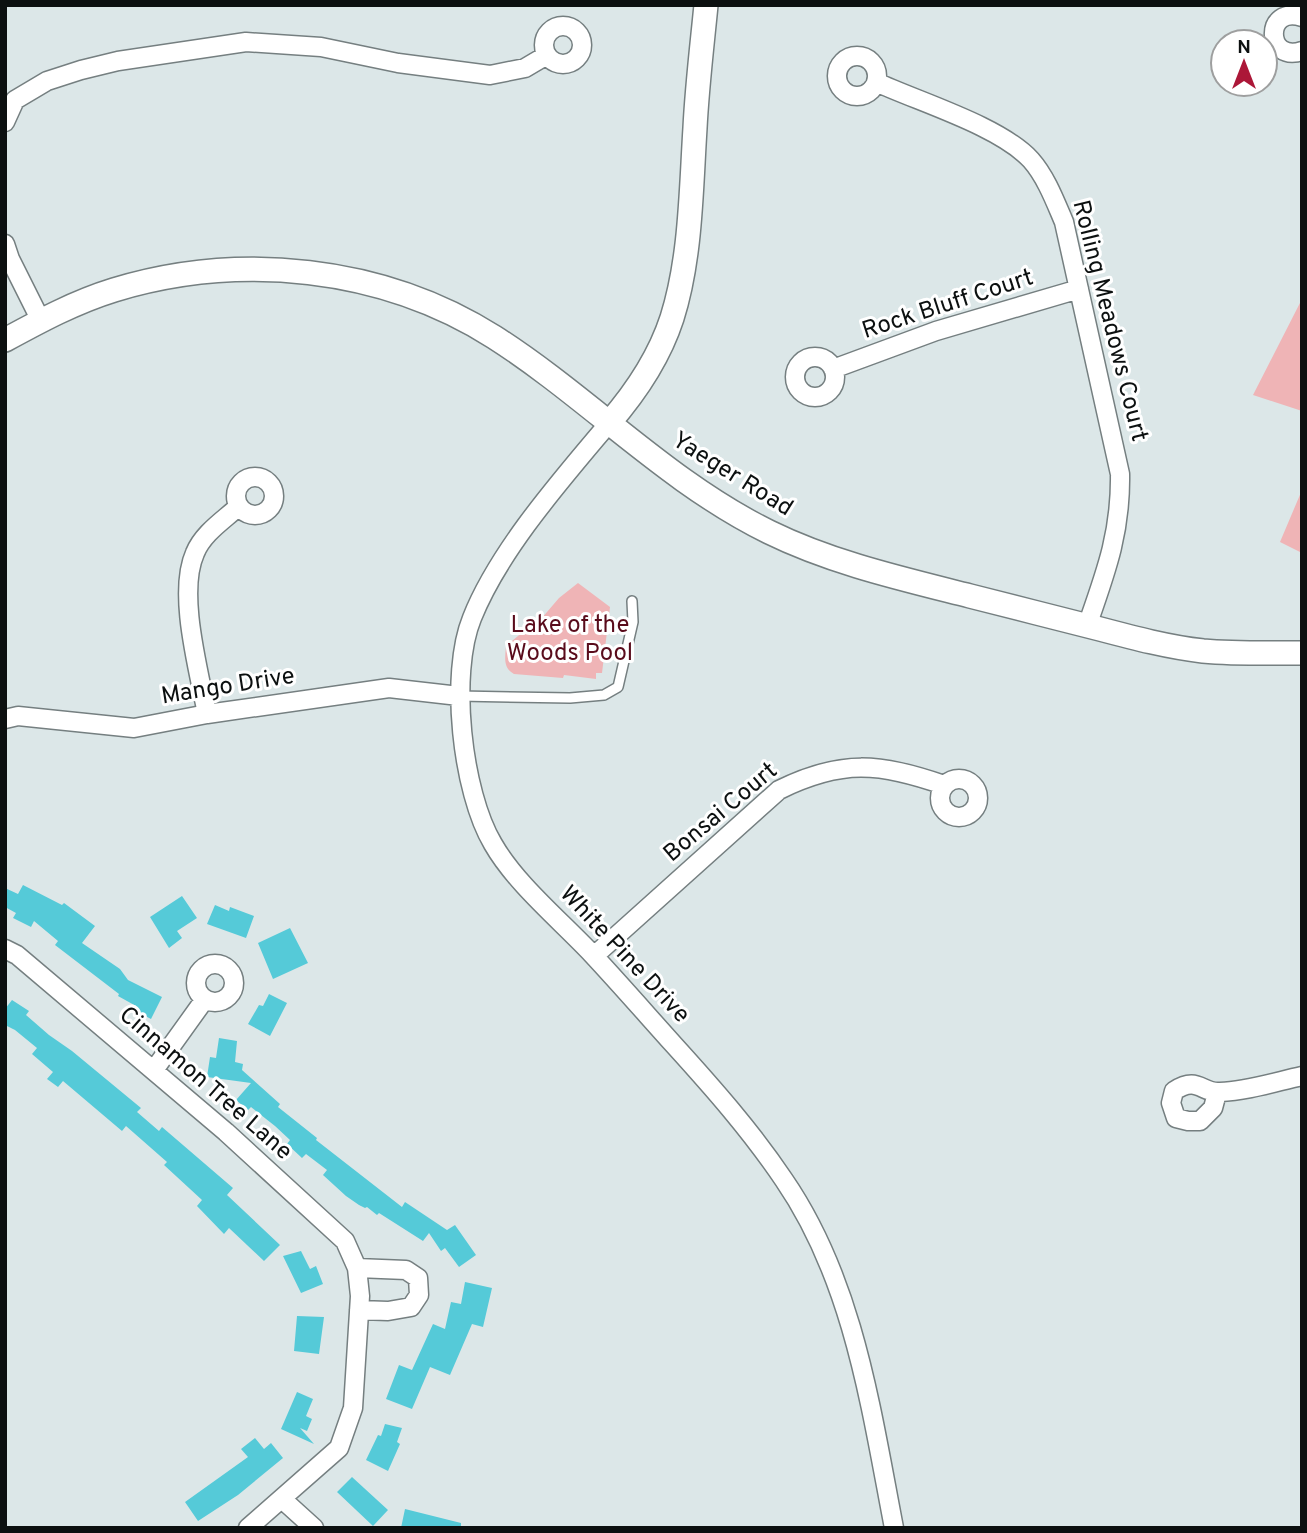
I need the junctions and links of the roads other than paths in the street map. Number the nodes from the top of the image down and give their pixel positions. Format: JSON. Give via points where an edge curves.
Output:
{"nodes":[{"id":1,"x":706,"y":5,"type":"edge"},
{"id":2,"x":1302,"y":17,"type":"edge"},
{"id":3,"x":1302,"y":51,"type":"edge"},
{"id":4,"x":547,"y":55,"type":"dead end"},
{"id":5,"x":876,"y":82,"type":"dead end"},
{"id":6,"x":10,"y":97,"type":"edge"},
{"id":7,"x":5,"y":122,"type":"edge"},
{"id":8,"x":5,"y":244,"type":"edge"},
{"id":9,"x":1079,"y":289,"type":"junction"},
{"id":10,"x":41,"y":321,"type":"junction"},
{"id":11,"x":5,"y":340,"type":"edge"},
{"id":12,"x":833,"y":369,"type":"dead end"},
{"id":13,"x":609,"y":423,"type":"junction"},
{"id":14,"x":239,"y":506,"type":"dead end"},
{"id":15,"x":632,"y":601,"type":"dead end"},
{"id":16,"x":1087,"y":626,"type":"junction"},
{"id":17,"x":1302,"y":653,"type":"edge"},
{"id":18,"x":459,"y":696,"type":"junction"},
{"id":19,"x":207,"y":714,"type":"junction"},
{"id":20,"x":5,"y":719,"type":"edge"},
{"id":21,"x":944,"y":785,"type":"dead end"},
{"id":22,"x":5,"y":950,"type":"edge"},
{"id":23,"x":594,"y":956,"type":"junction"},
{"id":24,"x":205,"y":999,"type":"dead end"},
{"id":25,"x":154,"y":1070,"type":"junction"},
{"id":26,"x":1302,"y":1076,"type":"edge"},
{"id":27,"x":1217,"y":1093,"type":"dead end"},
{"id":28,"x":357,"y":1268,"type":"junction"},
{"id":29,"x":359,"y":1310,"type":"junction"},
{"id":30,"x":282,"y":1499,"type":"junction"},
{"id":31,"x":248,"y":1528,"type":"edge"},
{"id":32,"x":314,"y":1528,"type":"edge"},
{"id":33,"x":894,"y":1528,"type":"edge"}],
"edges":[{"from":1,"to":13,"type":"street","via":[[680,285],[654,360]]},
{"from":2,"to":3,"type":"street","via":[[1282,18],[1273,35],[1284,51]]},
{"from":4,"to":6,"type":"street","via":[[525,68],[489,75],[321,47],[246,42],[94,67]]},
{"from":5,"to":9,"type":"street","name":"Rolling Meadows Court","via":[[981,128],[1031,160],[1064,222]]},
{"from":6,"to":7,"type":"street"},
{"from":8,"to":10,"type":"street"},
{"from":9,"to":12,"type":"street","name":"Rock Bluff Court","via":[[936,331]]},
{"from":9,"to":16,"type":"street","name":"Rolling Meadows Court","via":[[1120,474],[1121,506],[1112,553]]},
{"from":10,"to":11,"type":"street","name":"Yaeger Road"},
{"from":10,"to":13,"type":"street","name":"Yaeger Road","via":[[110,291],[185,273],[311,272],[421,300],[472,325]]},
{"from":13,"to":16,"type":"street","name":"Yaeger Road","via":[[716,502],[769,533],[884,573]]},
{"from":13,"to":18,"type":"street","name":"White Pine Drive","via":[[530,521],[494,575],[471,620]]},
{"from":14,"to":19,"type":"street","via":[[204,537],[194,553],[189,576],[190,624]]},
{"from":15,"to":18,"type":"lane","via":[[633,622],[618,687],[604,695]]},
{"from":16,"to":17,"type":"street","name":"Yaeger Road","via":[[1203,651]]},
{"from":18,"to":19,"type":"street","name":"Mango Drive","via":[[389,688]]},
{"from":18,"to":23,"type":"street","name":"White Pine Drive","via":[[470,782],[493,846]]},
{"from":19,"to":20,"type":"street","name":"Mango Drive","via":[[134,728],[18,716]]},
{"from":21,"to":23,"type":"street","name":"Bonsai Court","via":[[903,771],[871,767],[834,768],[804,777],[779,790]]},
{"from":22,"to":25,"type":"street","name":"Cinnamon Tree Lane"},
{"from":23,"to":33,"type":"street","name":"White Pine Drive","via":[[738,1116],[786,1182],[820,1243],[854,1340]]},
{"from":24,"to":25,"type":"street"},
{"from":25,"to":28,"type":"street","name":"Cinnamon Tree Lane","via":[[345,1241]]},
{"from":26,"to":27,"type":"street"},
{"from":28,"to":29,"type":"street","name":"Cinnamon Tree Lane"},
{"from":28,"to":29,"type":"street","via":[[406,1270],[418,1278],[419,1295],[411,1307]]},
{"from":29,"to":30,"type":"street","name":"Cinnamon Tree Lane","via":[[353,1408],[339,1448]]},
{"from":30,"to":31,"type":"street","name":"Cinnamon Tree Lane"},
{"from":30,"to":32,"type":"street"}]}
